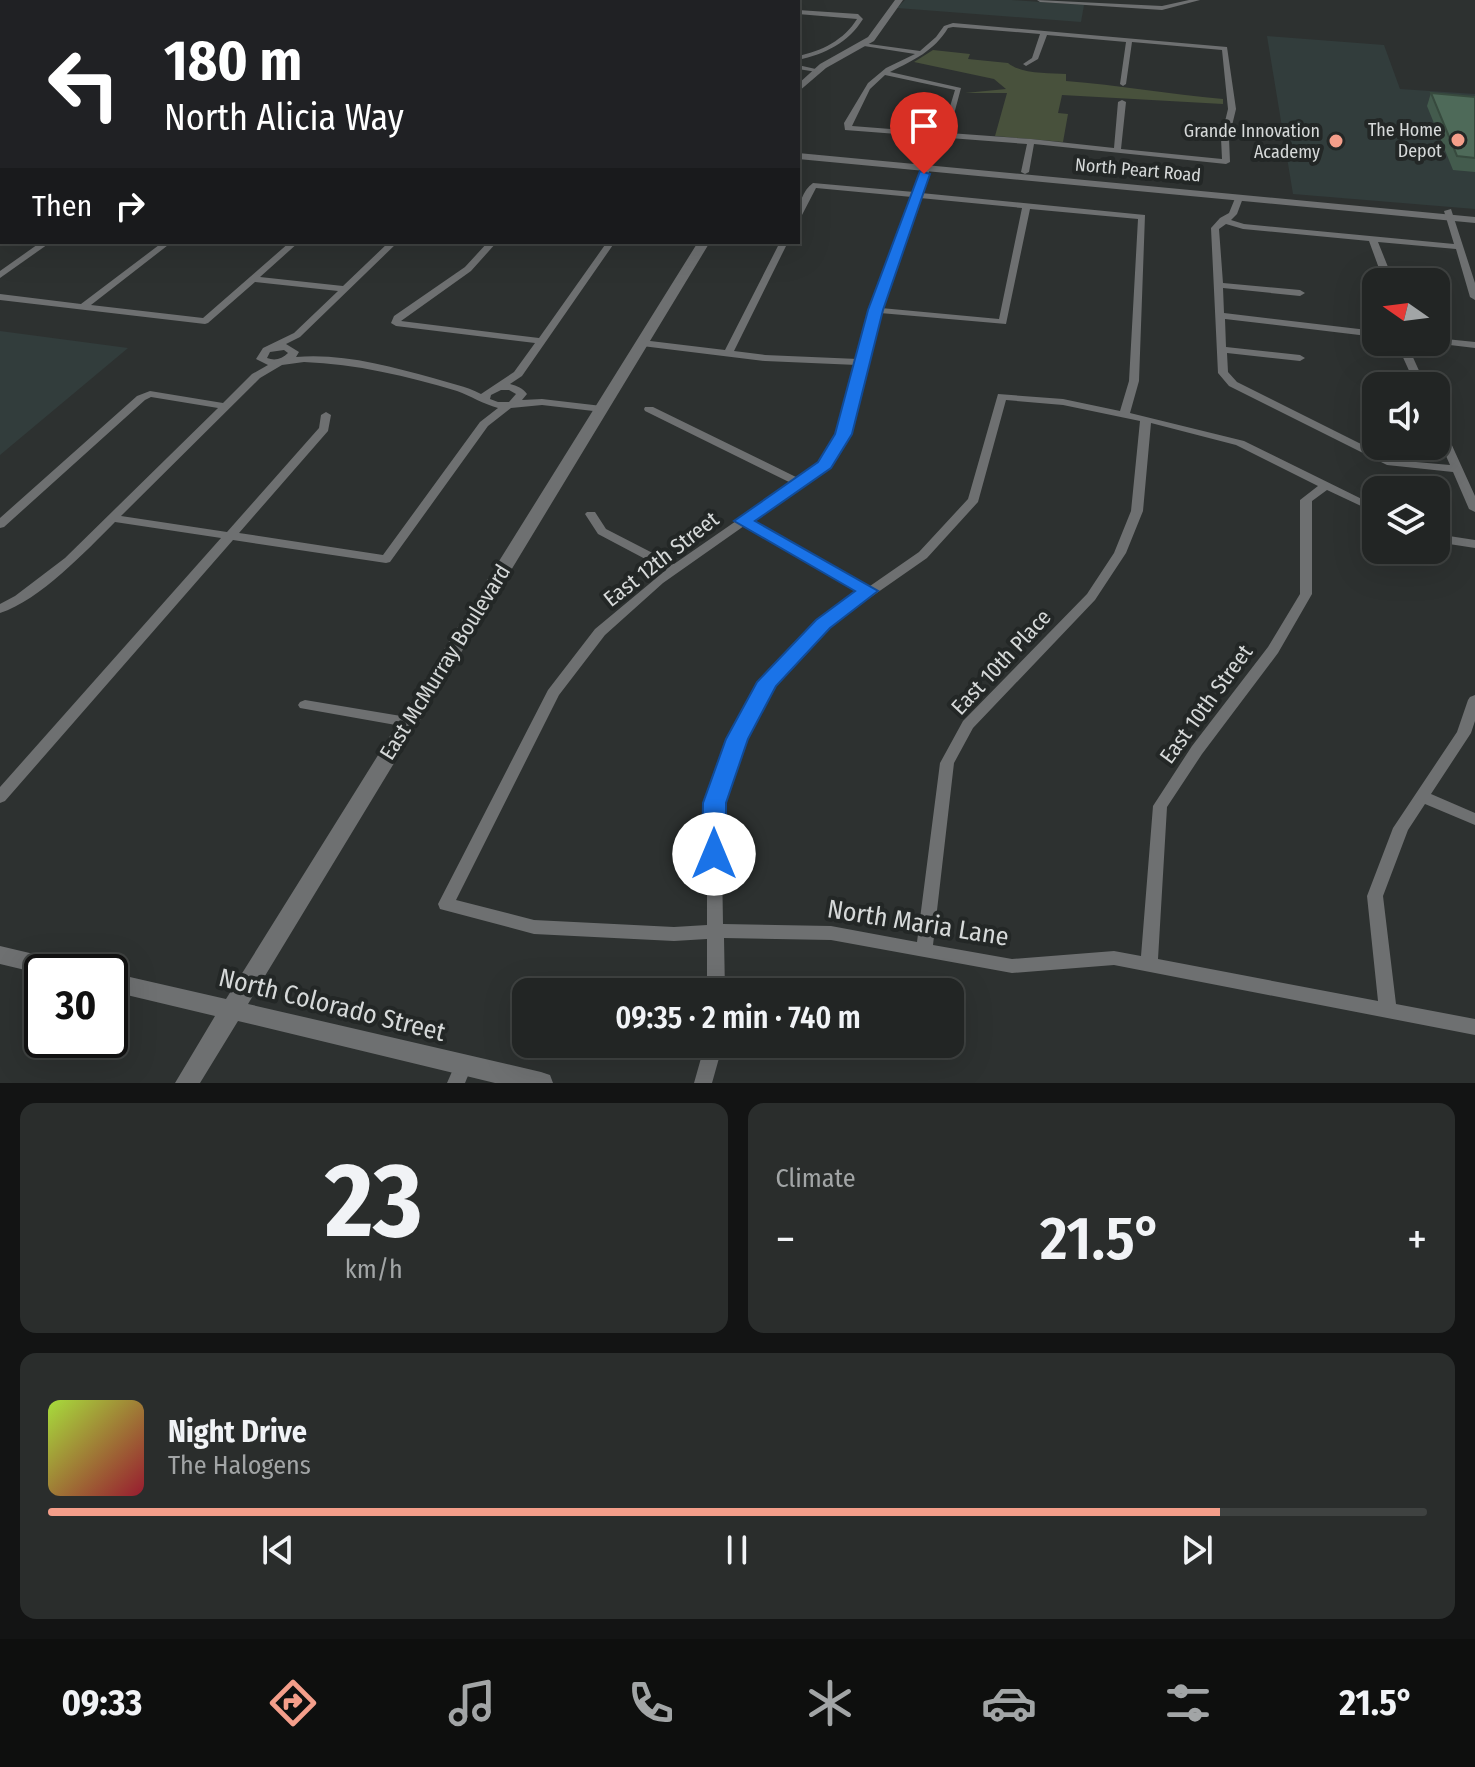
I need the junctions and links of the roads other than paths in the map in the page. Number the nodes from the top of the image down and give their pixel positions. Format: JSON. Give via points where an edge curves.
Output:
{"nodes":[{"id":1,"x":899,"y":0,"type":"edge"},
{"id":2,"x":1040,"y":0,"type":"edge"},
{"id":3,"x":1197,"y":0,"type":"edge"},
{"id":4,"x":800,"y":12,"type":"edge"},
{"id":5,"x":1044,"y":33,"type":"junction"},
{"id":6,"x":1129,"y":40,"type":"junction"},
{"id":7,"x":864,"y":44,"type":"junction"},
{"id":8,"x":922,"y":53,"type":"junction"},
{"id":9,"x":800,"y":58,"type":"edge"},
{"id":10,"x":1026,"y":64,"type":"dead end"},
{"id":11,"x":800,"y":67,"type":"edge"},
{"id":12,"x":817,"y":70,"type":"junction"},
{"id":13,"x":887,"y":73,"type":"junction"},
{"id":14,"x":1123,"y":84,"type":"dead end"},
{"id":15,"x":800,"y":87,"type":"edge"},
{"id":16,"x":1122,"y":102,"type":"dead end"},
{"id":17,"x":945,"y":136,"type":"junction"},
{"id":18,"x":1031,"y":141,"type":"junction"},
{"id":19,"x":1117,"y":151,"type":"junction"},
{"id":20,"x":800,"y":153,"type":"edge"},
{"id":21,"x":800,"y":153,"type":"edge"},
{"id":22,"x":926,"y":169,"type":"junction"},
{"id":23,"x":1025,"y":172,"type":"junction"},
{"id":24,"x":917,"y":196,"type":"junction"},
{"id":25,"x":1239,"y":198,"type":"junction"},
{"id":26,"x":1026,"y":206,"type":"junction"},
{"id":27,"x":800,"y":211,"type":"edge"},
{"id":28,"x":1449,"y":214,"type":"junction"},
{"id":29,"x":1475,"y":214,"type":"edge"},
{"id":30,"x":1223,"y":220,"type":"junction"},
{"id":31,"x":1475,"y":220,"type":"edge"},
{"id":32,"x":1373,"y":239,"type":"junction"},
{"id":33,"x":44,"y":244,"type":"edge"},
{"id":34,"x":165,"y":244,"type":"edge"},
{"id":35,"x":293,"y":244,"type":"edge"},
{"id":36,"x":392,"y":244,"type":"edge"},
{"id":37,"x":491,"y":244,"type":"edge"},
{"id":38,"x":610,"y":244,"type":"edge"},
{"id":39,"x":703,"y":244,"type":"edge"},
{"id":40,"x":783,"y":244,"type":"edge"},
{"id":41,"x":1459,"y":247,"type":"junction"},
{"id":42,"x":1384,"y":268,"type":"edge"},
{"id":43,"x":0,"y":275,"type":"edge"},
{"id":44,"x":253,"y":279,"type":"junction"},
{"id":45,"x":1217,"y":285,"type":"junction"},
{"id":46,"x":344,"y":289,"type":"junction"},
{"id":47,"x":1300,"y":293,"type":"dead end"},
{"id":48,"x":0,"y":297,"type":"edge"},
{"id":49,"x":1475,"y":297,"type":"edge"},
{"id":50,"x":82,"y":307,"type":"junction"},
{"id":51,"x":876,"y":310,"type":"junction"},
{"id":52,"x":1219,"y":315,"type":"junction"},
{"id":53,"x":1362,"y":332,"type":"edge"},
{"id":54,"x":297,"y":335,"type":"junction"},
{"id":55,"x":541,"y":341,"type":"junction"},
{"id":56,"x":1450,"y":342,"type":"edge"},
{"id":57,"x":642,"y":343,"type":"junction"},
{"id":58,"x":1475,"y":345,"type":"edge"},
{"id":59,"x":271,"y":348,"type":"junction"},
{"id":60,"x":292,"y":349,"type":"junction"},
{"id":61,"x":1221,"y":349,"type":"junction"},
{"id":62,"x":728,"y":354,"type":"junction"},
{"id":63,"x":1300,"y":358,"type":"dead end"},
{"id":64,"x":261,"y":359,"type":"junction"},
{"id":65,"x":313,"y":359,"type":"junction"},
{"id":66,"x":281,"y":361,"type":"junction"},
{"id":67,"x":863,"y":362,"type":"junction"},
{"id":68,"x":518,"y":374,"type":"junction"},
{"id":69,"x":256,"y":376,"type":"junction"},
{"id":70,"x":496,"y":388,"type":"junction"},
{"id":71,"x":463,"y":390,"type":"junction"},
{"id":72,"x":519,"y":391,"type":"junction"},
{"id":73,"x":486,"y":401,"type":"junction"},
{"id":74,"x":542,"y":402,"type":"junction"},
{"id":75,"x":509,"y":405,"type":"junction"},
{"id":76,"x":224,"y":406,"type":"junction"},
{"id":77,"x":602,"y":409,"type":"junction"},
{"id":78,"x":649,"y":409,"type":"dead end"},
{"id":79,"x":326,"y":415,"type":"dead end"},
{"id":80,"x":1124,"y":415,"type":"junction"},
{"id":81,"x":1146,"y":419,"type":"junction"},
{"id":82,"x":484,"y":424,"type":"junction"},
{"id":83,"x":1450,"y":452,"type":"edge"},
{"id":84,"x":1458,"y":469,"type":"junction"},
{"id":85,"x":801,"y":484,"type":"junction"},
{"id":86,"x":1327,"y":485,"type":"junction"},
{"id":87,"x":1362,"y":503,"type":"edge"},
{"id":88,"x":1475,"y":509,"type":"edge"},
{"id":89,"x":591,"y":514,"type":"dead end"},
{"id":90,"x":113,"y":518,"type":"junction"},
{"id":91,"x":743,"y":521,"type":"junction"},
{"id":92,"x":0,"y":524,"type":"edge"},
{"id":93,"x":229,"y":536,"type":"junction"},
{"id":94,"x":1450,"y":541,"type":"edge"},
{"id":95,"x":1475,"y":545,"type":"edge"},
{"id":96,"x":674,"y":569,"type":"junction"},
{"id":97,"x":869,"y":591,"type":"junction"},
{"id":98,"x":0,"y":609,"type":"edge"},
{"id":99,"x":1475,"y":700,"type":"edge"},
{"id":100,"x":305,"y":705,"type":"dead end"},
{"id":101,"x":407,"y":722,"type":"junction"},
{"id":102,"x":1422,"y":796,"type":"junction"},
{"id":103,"x":0,"y":797,"type":"edge"},
{"id":104,"x":1475,"y":819,"type":"edge"},
{"id":105,"x":446,"y":904,"type":"joint"},
{"id":106,"x":714,"y":932,"type":"junction"},
{"id":107,"x":924,"y":950,"type":"junction"},
{"id":108,"x":0,"y":955,"type":"edge"},
{"id":109,"x":24,"y":961,"type":"edge"},
{"id":110,"x":1149,"y":965,"type":"junction"},
{"id":111,"x":716,"y":978,"type":"edge"},
{"id":112,"x":128,"y":985,"type":"edge"},
{"id":113,"x":234,"y":1010,"type":"junction"},
{"id":114,"x":1388,"y":1011,"type":"junction"},
{"id":115,"x":1475,"y":1027,"type":"edge"},
{"id":116,"x":710,"y":1058,"type":"edge"},
{"id":117,"x":459,"y":1075,"type":"edge"},
{"id":118,"x":187,"y":1083,"type":"edge"},
{"id":119,"x":541,"y":1083,"type":"edge"},
{"id":120,"x":703,"y":1083,"type":"edge"}],
"edges":[{"from":1,"to":7,"type":"street"},
{"from":2,"to":3,"type":"street","via":[[1162,8]]},
{"from":4,"to":9,"type":"street","via":[[860,19],[842,40]]},
{"from":5,"to":6,"type":"street"},
{"from":5,"to":8,"type":"street","via":[[953,25]]},
{"from":5,"to":10,"type":"street","via":[[1035,59]]},
{"from":6,"to":14,"type":"street"},
{"from":6,"to":19,"type":"street","via":[[1225,48],[1232,109],[1226,162]]},
{"from":7,"to":8,"type":"street"},
{"from":7,"to":12,"type":"street"},
{"from":8,"to":13,"type":"street"},
{"from":11,"to":12,"type":"street"},
{"from":12,"to":15,"type":"street"},
{"from":13,"to":17,"type":"street","via":[[959,89]]},
{"from":13,"to":17,"type":"street","via":[[871,82],[848,128]]},
{"from":16,"to":19,"type":"street"},
{"from":17,"to":18,"type":"street"},
{"from":18,"to":19,"type":"street"},
{"from":18,"to":23,"type":"street"},
{"from":20,"to":23,"type":"street","name":"North Peart Road"},
{"from":21,"to":22,"type":"street","name":"North Peart Road"},
{"from":22,"to":24,"type":"street","name":"East 12th Street"},
{"from":22,"to":25,"type":"street","name":"North Peart Road"},
{"from":23,"to":28,"type":"street","name":"North Peart Road"},
{"from":24,"to":26,"type":"street"},
{"from":24,"to":27,"type":"street","via":[[813,185]]},
{"from":24,"to":51,"type":"street","name":"East 12th Street"},
{"from":25,"to":28,"type":"street","name":"North Peart Road"},
{"from":25,"to":30,"type":"street","via":[[1233,214]]},
{"from":26,"to":51,"type":"street","via":[[1003,322]]},
{"from":26,"to":80,"type":"street","via":[[1142,217],[1134,381]]},
{"from":28,"to":29,"type":"street","name":"North Peart Road"},
{"from":28,"to":31,"type":"street","name":"North Peart Road"},
{"from":28,"to":41,"type":"street"},
{"from":30,"to":32,"type":"street"},
{"from":30,"to":45,"type":"street","via":[[1215,228]]},
{"from":32,"to":41,"type":"street"},
{"from":32,"to":42,"type":"street"},
{"from":33,"to":43,"type":"street"},
{"from":34,"to":50,"type":"street"},
{"from":35,"to":44,"type":"street"},
{"from":36,"to":46,"type":"street"},
{"from":37,"to":55,"type":"street","via":[[468,269],[396,323]]},
{"from":38,"to":55,"type":"street"},
{"from":39,"to":57,"type":"street","name":"East McMurray Boulevard"},
{"from":40,"to":62,"type":"street"},
{"from":41,"to":49,"type":"street"},
{"from":44,"to":46,"type":"street"},
{"from":44,"to":50,"type":"street","via":[[205,321]]},
{"from":45,"to":47,"type":"street"},
{"from":45,"to":52,"type":"street"},
{"from":46,"to":54,"type":"street"},
{"from":48,"to":50,"type":"street"},
{"from":51,"to":67,"type":"street","name":"East 12th Street"},
{"from":52,"to":53,"type":"street"},
{"from":52,"to":61,"type":"street"},
{"from":54,"to":59,"type":"street"},
{"from":54,"to":60,"type":"street"},
{"from":55,"to":68,"type":"street"},
{"from":56,"to":58,"type":"street"},
{"from":57,"to":62,"type":"street"},
{"from":57,"to":77,"type":"street","name":"East McMurray Boulevard"},
{"from":59,"to":60,"type":"street"},
{"from":59,"to":64,"type":"street"},
{"from":60,"to":65,"type":"street"},
{"from":60,"to":66,"type":"street","via":[[291,357]]},
{"from":61,"to":63,"type":"street"},
{"from":61,"to":84,"type":"street","via":[[1223,373],[1233,384],[1391,463]]},
{"from":62,"to":67,"type":"street"},
{"from":64,"to":66,"type":"street"},
{"from":64,"to":69,"type":"street"},
{"from":65,"to":66,"type":"street"},
{"from":65,"to":71,"type":"street"},
{"from":66,"to":69,"type":"street"},
{"from":67,"to":85,"type":"street","name":"East 12th Street","via":[[844,434],[825,465]]},
{"from":68,"to":70,"type":"street"},
{"from":68,"to":72,"type":"street"},
{"from":69,"to":76,"type":"street"},
{"from":70,"to":71,"type":"street"},
{"from":70,"to":72,"type":"street"},
{"from":70,"to":73,"type":"street","via":[[486,394]]},
{"from":71,"to":73,"type":"street"},
{"from":72,"to":74,"type":"street"},
{"from":72,"to":75,"type":"street","via":[[521,397]]},
{"from":73,"to":75,"type":"street"},
{"from":73,"to":82,"type":"street"},
{"from":74,"to":75,"type":"street"},
{"from":74,"to":77,"type":"street"},
{"from":75,"to":82,"type":"street"},
{"from":76,"to":90,"type":"street"},
{"from":76,"to":92,"type":"street","via":[[150,394],[141,398]]},
{"from":77,"to":101,"type":"street","name":"East McMurray Boulevard"},
{"from":78,"to":85,"type":"street"},
{"from":79,"to":93,"type":"street","via":[[324,429]]},
{"from":80,"to":81,"type":"street"},
{"from":80,"to":97,"type":"street","via":[[1002,396],[974,500],[923,555]]},
{"from":81,"to":86,"type":"street","via":[[1240,443]]},
{"from":81,"to":107,"type":"street","name":"East 10th Place","via":[[1137,511],[1120,553],[1091,597],[968,725],[947,763]]},
{"from":82,"to":93,"type":"street","via":[[386,559]]},
{"from":83,"to":84,"type":"street"},
{"from":84,"to":88,"type":"street"},
{"from":85,"to":91,"type":"street","name":"East 12th Street"},
{"from":86,"to":87,"type":"street"},
{"from":86,"to":110,"type":"street","name":"East 10th Street","via":[[1306,500],[1306,594],[1273,650],[1160,806]]},
{"from":89,"to":96,"type":"street","via":[[602,531]]},
{"from":90,"to":93,"type":"street"},
{"from":90,"to":98,"type":"street","via":[[69,561]]},
{"from":91,"to":96,"type":"street","name":"East 12th Street"},
{"from":91,"to":97,"type":"street"},
{"from":93,"to":103,"type":"street"},
{"from":94,"to":95,"type":"street"},
{"from":96,"to":105,"type":"street","name":"East 12th Street","via":[[600,632],[553,693]]},
{"from":97,"to":106,"type":"street","via":[[823,624],[768,682],[737,739],[714,803]]},
{"from":99,"to":102,"type":"street","via":[[1464,733]]},
{"from":100,"to":101,"type":"street"},
{"from":101,"to":113,"type":"street","name":"East McMurray Boulevard"},
{"from":102,"to":104,"type":"street"},
{"from":102,"to":114,"type":"street","via":[[1401,828],[1375,896]]},
{"from":105,"to":106,"type":"street","name":"North Maria Lane","via":[[534,927]]},
{"from":106,"to":107,"type":"street","name":"North Maria Lane","via":[[831,933]]},
{"from":106,"to":111,"type":"street"},
{"from":107,"to":110,"type":"street","name":"North Maria Lane","via":[[1012,966],[1114,958]]},
{"from":108,"to":109,"type":"street"},
{"from":110,"to":114,"type":"street","name":"North Maria Lane"},
{"from":112,"to":113,"type":"street","name":"North Colorado Street"},
{"from":113,"to":117,"type":"street","name":"North Colorado Street"},
{"from":113,"to":118,"type":"street","name":"East McMurray Boulevard"},
{"from":114,"to":115,"type":"street","name":"North Maria Lane"},
{"from":116,"to":120,"type":"street"},
{"from":117,"to":119,"type":"street","name":"North Colorado Street"}]}
